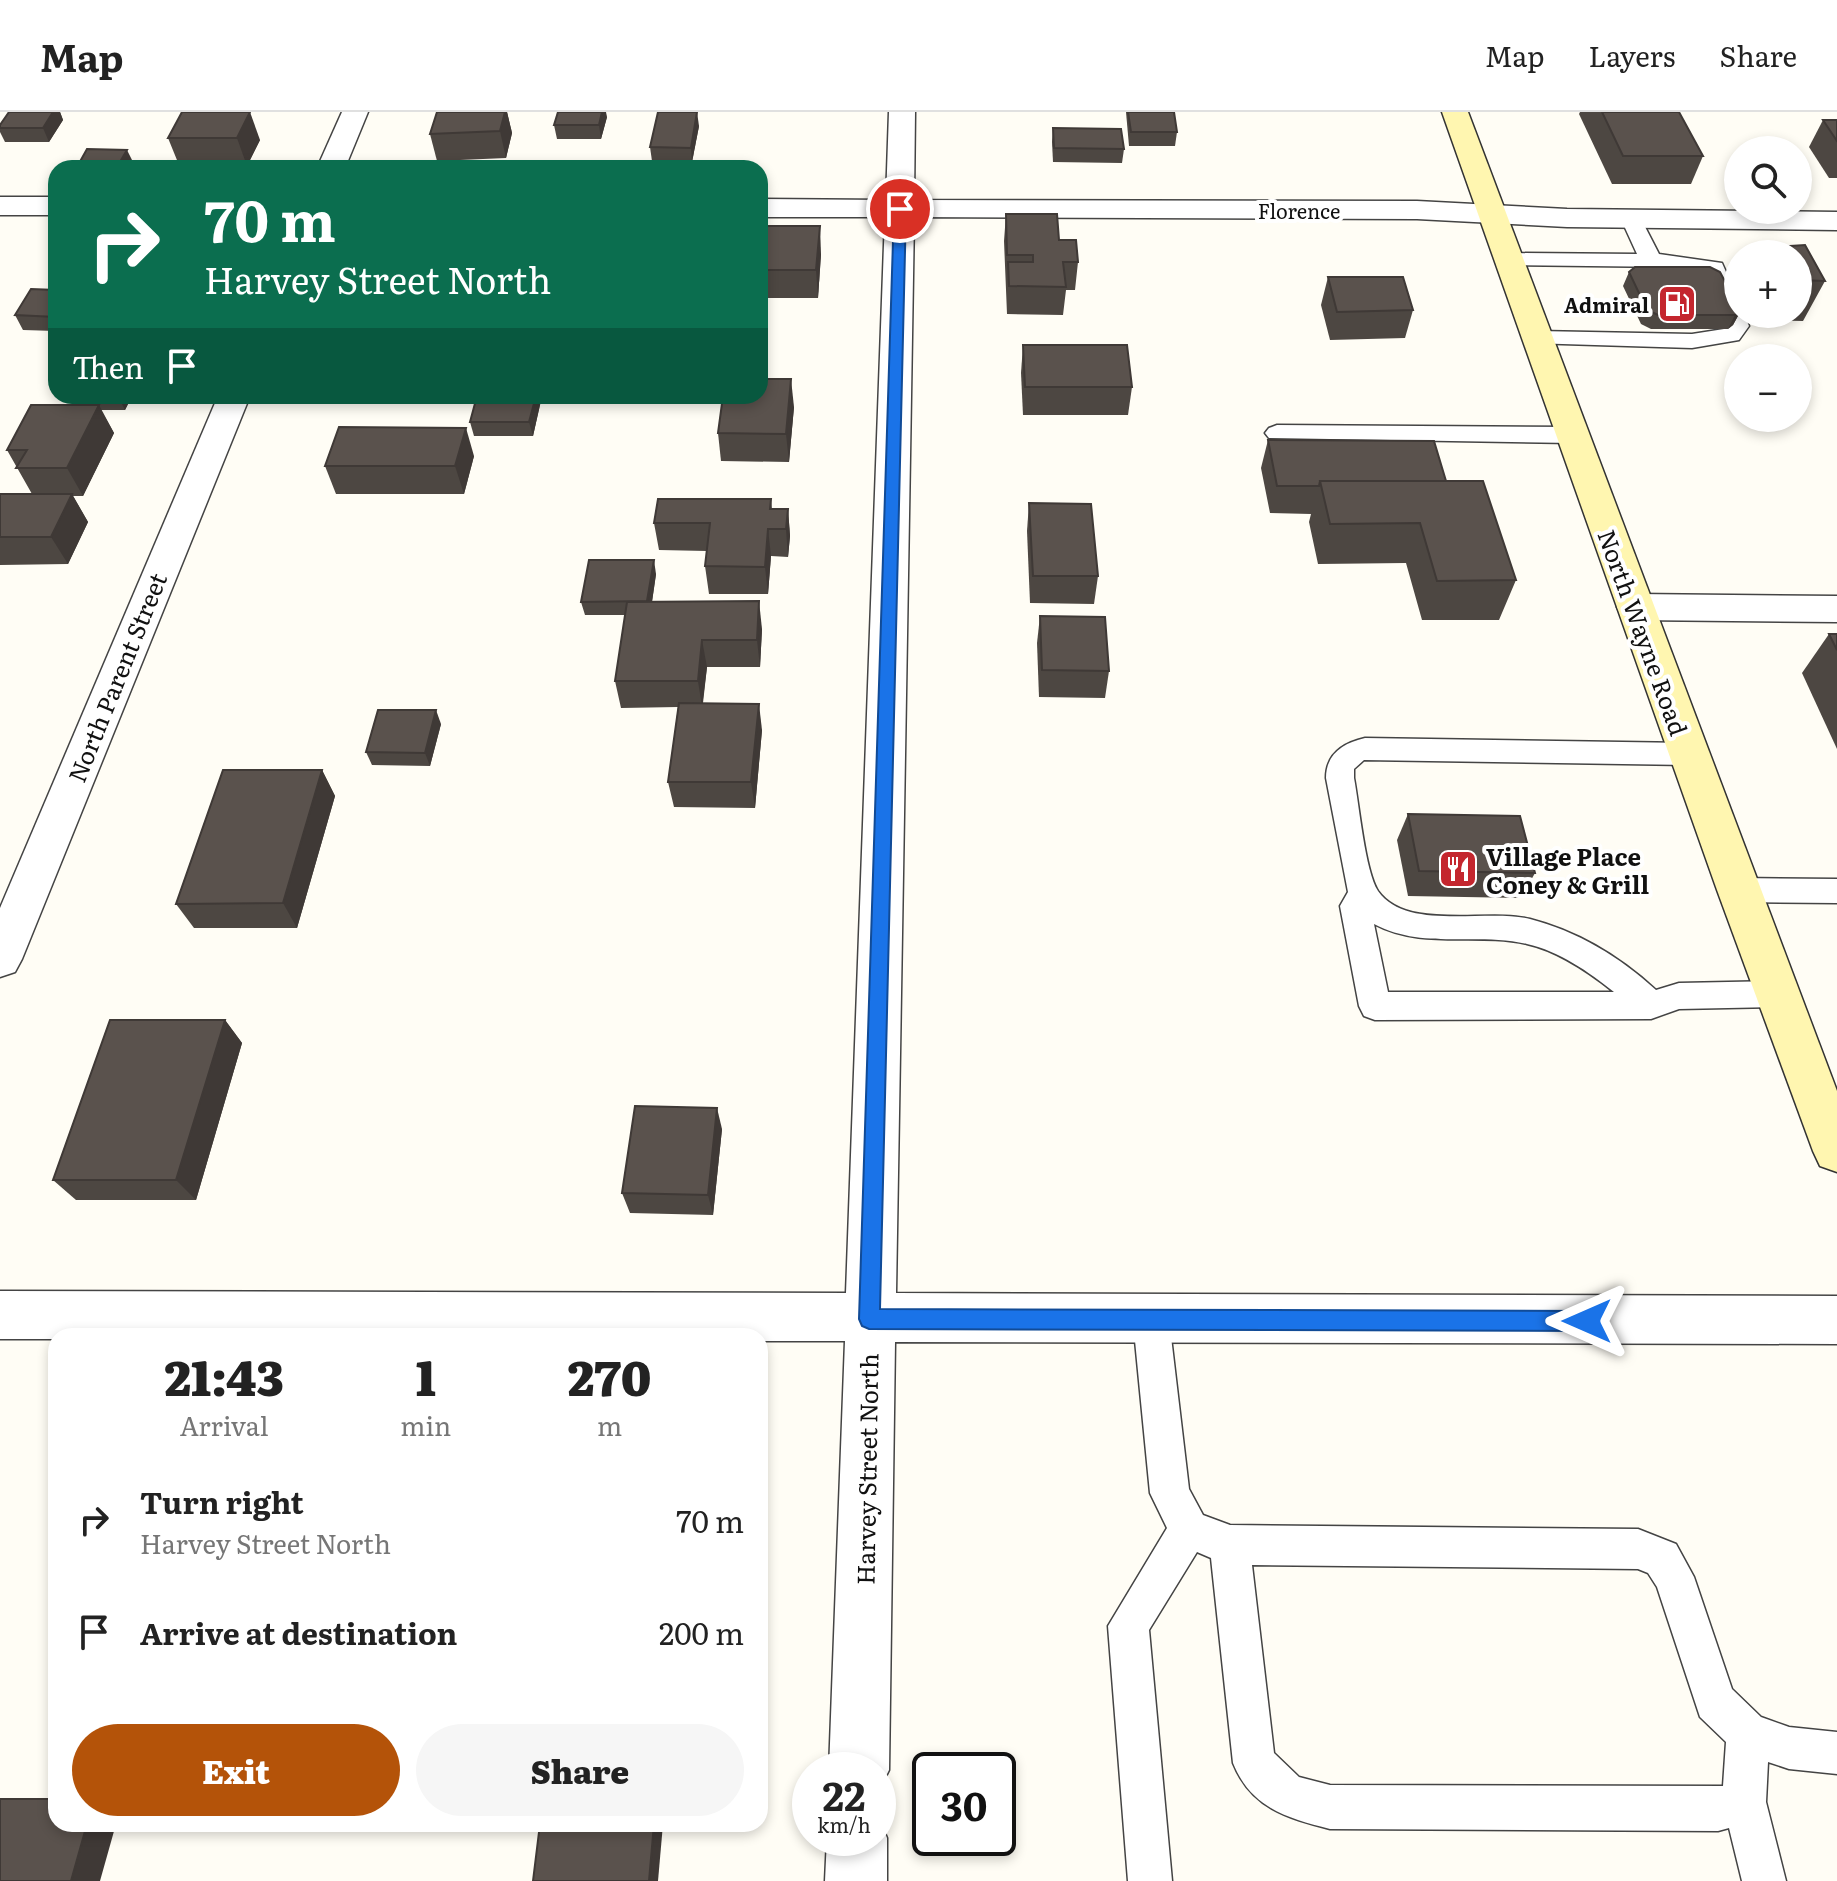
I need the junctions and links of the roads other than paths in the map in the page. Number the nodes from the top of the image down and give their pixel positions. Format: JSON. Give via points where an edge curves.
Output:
{"nodes":[{"id":1,"x":355,"y":112,"type":"edge"},
{"id":2,"x":902,"y":112,"type":"edge"},
{"id":3,"x":1455,"y":112,"type":"edge"},
{"id":4,"x":334,"y":160,"type":"edge"},
{"id":5,"x":0,"y":206,"type":"edge"},
{"id":6,"x":48,"y":206,"type":"edge"},
{"id":7,"x":768,"y":208,"type":"edge"},
{"id":8,"x":900,"y":209,"type":"junction"},
{"id":9,"x":1492,"y":214,"type":"junction"},
{"id":10,"x":1631,"y":219,"type":"junction"},
{"id":11,"x":1837,"y":221,"type":"edge"},
{"id":12,"x":1508,"y":259,"type":"junction"},
{"id":13,"x":1651,"y":260,"type":"junction"},
{"id":14,"x":1538,"y":338,"type":"junction"},
{"id":15,"x":231,"y":404,"type":"edge"},
{"id":16,"x":1277,"y":433,"type":"dead end"},
{"id":17,"x":1572,"y":435,"type":"junction"},
{"id":18,"x":1635,"y":607,"type":"junction"},
{"id":19,"x":1837,"y":609,"type":"edge"},
{"id":20,"x":1688,"y":754,"type":"junction"},
{"id":21,"x":1738,"y":890,"type":"junction"},
{"id":22,"x":1837,"y":891,"type":"edge"},
{"id":23,"x":1363,"y":893,"type":"junction"},
{"id":24,"x":0,"y":959,"type":"edge"},
{"id":25,"x":1777,"y":994,"type":"junction"},
{"id":26,"x":1651,"y":1005,"type":"junction"},
{"id":27,"x":1837,"y":1151,"type":"edge"},
{"id":28,"x":0,"y":1315,"type":"edge"},
{"id":29,"x":869,"y":1319,"type":"junction"},
{"id":30,"x":1151,"y":1320,"type":"junction"},
{"id":31,"x":1837,"y":1320,"type":"edge"},
{"id":32,"x":1189,"y":1529,"type":"junction"},
{"id":33,"x":1230,"y":1545,"type":"junction"},
{"id":34,"x":1748,"y":1734,"type":"junction"},
{"id":35,"x":859,"y":1752,"type":"edge"},
{"id":36,"x":1837,"y":1753,"type":"edge"},
{"id":37,"x":1744,"y":1802,"type":"junction"},
{"id":38,"x":857,"y":1856,"type":"edge"},
{"id":39,"x":856,"y":1881,"type":"edge"},
{"id":40,"x":1150,"y":1881,"type":"edge"},
{"id":41,"x":1764,"y":1881,"type":"edge"}],
"edges":[{"from":1,"to":4,"type":"street"},
{"from":2,"to":8,"type":"street","name":"Harvey Street North"},
{"from":3,"to":9,"type":"main road","name":"North Wayne Road"},
{"from":5,"to":6,"type":"street"},
{"from":7,"to":8,"type":"street","name":"Florence"},
{"from":8,"to":9,"type":"street","name":"Florence"},
{"from":8,"to":29,"type":"street","name":"Harvey Street North"},
{"from":9,"to":10,"type":"street","name":"Florence"},
{"from":9,"to":12,"type":"main road","name":"North Wayne Road"},
{"from":10,"to":11,"type":"street","name":"Florence"},
{"from":10,"to":13,"type":"lane"},
{"from":12,"to":13,"type":"lane"},
{"from":12,"to":14,"type":"main road","name":"North Wayne Road"},
{"from":13,"to":14,"type":"lane","via":[[1714,268],[1738,326],[1731,335],[1692,341]]},
{"from":14,"to":17,"type":"main road","name":"North Wayne Road"},
{"from":15,"to":24,"type":"street","name":"North Parent Street"},
{"from":16,"to":17,"type":"lane"},
{"from":17,"to":18,"type":"main road","name":"North Wayne Road"},
{"from":18,"to":19,"type":"street"},
{"from":18,"to":20,"type":"main road","name":"North Wayne Road"},
{"from":20,"to":21,"type":"main road","name":"North Wayne Road"},
{"from":20,"to":23,"type":"lane","via":[[1355,751],[1340,766],[1340,778]]},
{"from":21,"to":22,"type":"lane"},
{"from":21,"to":25,"type":"main road","name":"North Wayne Road"},
{"from":23,"to":26,"type":"lane","via":[[1380,912],[1409,923],[1523,930],[1541,936],[1615,972]]},
{"from":23,"to":26,"type":"lane","via":[[1355,906],[1375,1006]]},
{"from":25,"to":26,"type":"lane","via":[[1679,996]]},
{"from":25,"to":27,"type":"main road","name":"North Wayne Road"},
{"from":28,"to":29,"type":"street"},
{"from":29,"to":30,"type":"street"},
{"from":29,"to":35,"type":"street","name":"Harvey Street North"},
{"from":30,"to":31,"type":"street"},
{"from":30,"to":32,"type":"lane","via":[[1170,1493]]},
{"from":32,"to":33,"type":"lane"},
{"from":32,"to":40,"type":"lane","via":[[1128,1626]]},
{"from":33,"to":34,"type":"lane","via":[[1638,1549],[1662,1558],[1674,1577],[1715,1702]]},
{"from":33,"to":37,"type":"lane","via":[[1254,1763],[1287,1796],[1330,1807],[1718,1809]]},
{"from":34,"to":36,"type":"lane","via":[[1789,1748]]},
{"from":34,"to":37,"type":"lane"},
{"from":37,"to":41,"type":"lane"},
{"from":38,"to":39,"type":"street"}]}
